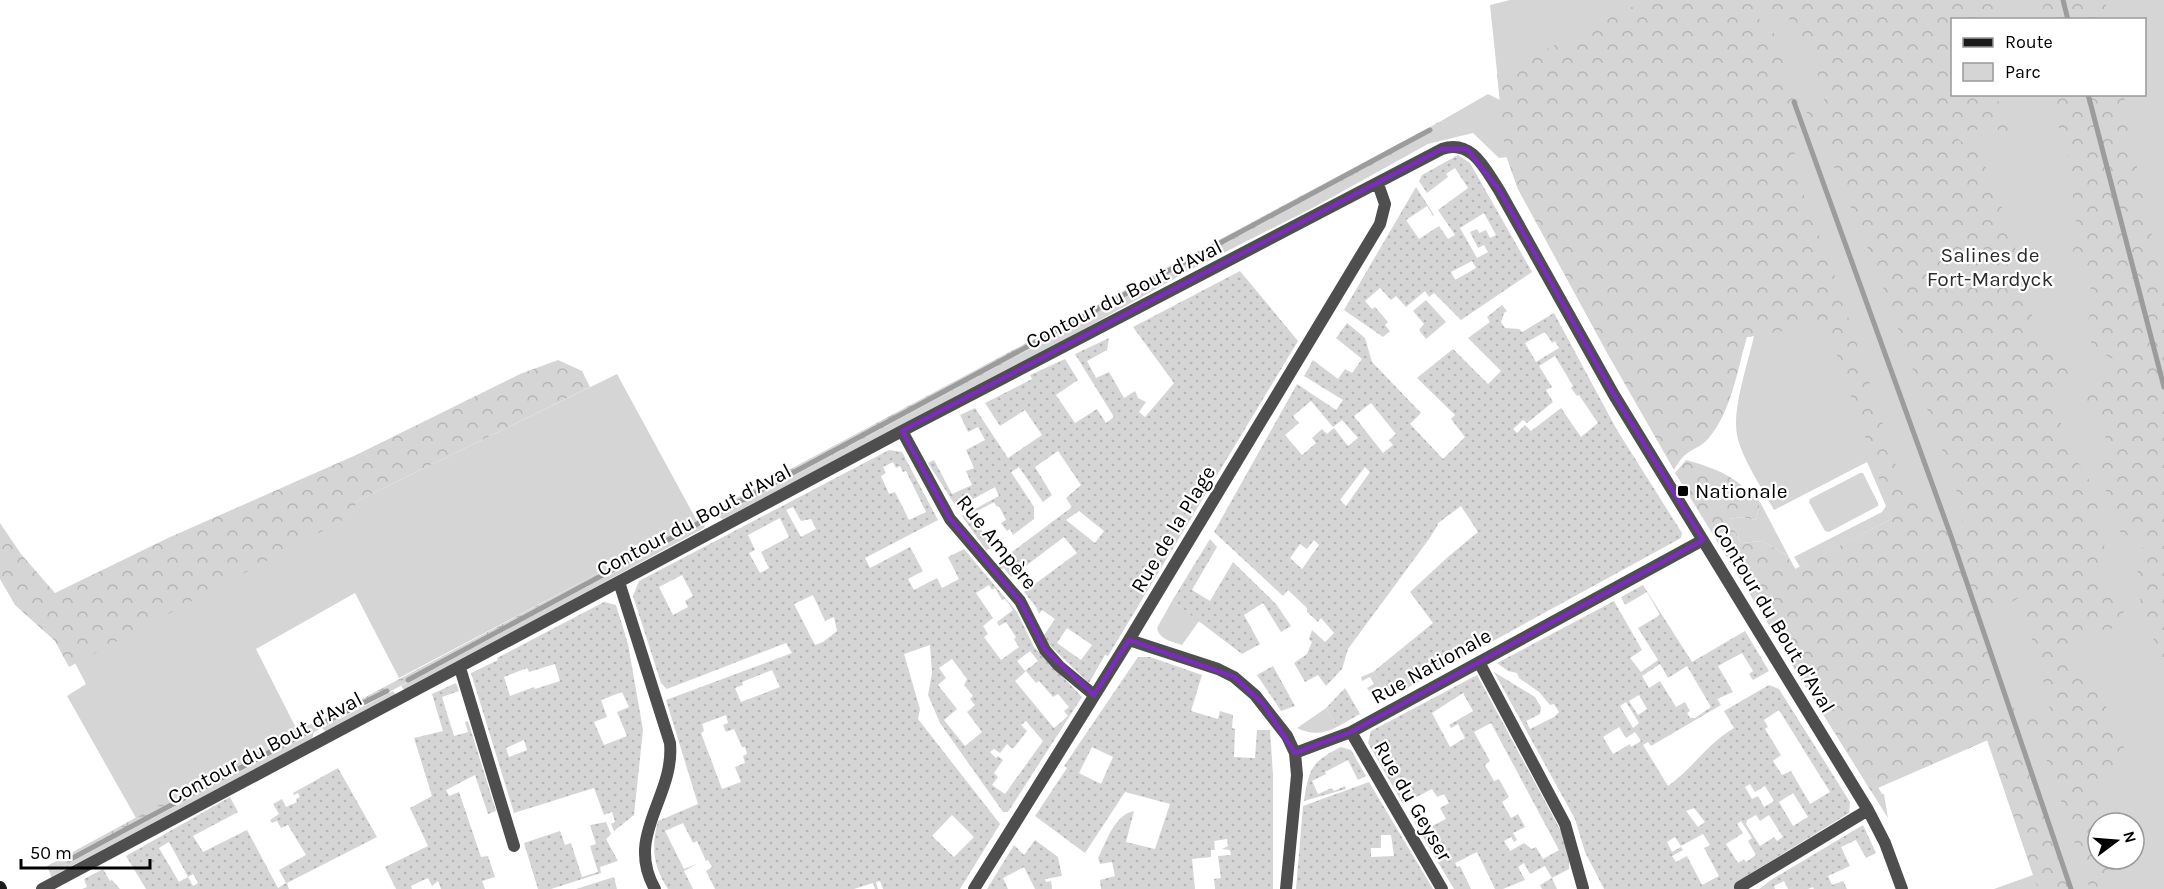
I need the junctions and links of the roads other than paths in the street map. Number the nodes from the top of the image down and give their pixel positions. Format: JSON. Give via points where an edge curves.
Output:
{"nodes":[{"id":1,"x":1378,"y":184,"type":"junction"},
{"id":2,"x":902,"y":432,"type":"junction"},
{"id":3,"x":1703,"y":540,"type":"junction"},
{"id":4,"x":619,"y":582,"type":"junction"},
{"id":5,"x":1129,"y":640,"type":"junction"},
{"id":6,"x":1479,"y":662,"type":"junction"},
{"id":7,"x":460,"y":668,"type":"junction"},
{"id":8,"x":1094,"y":695,"type":"junction"},
{"id":9,"x":1351,"y":732,"type":"junction"},
{"id":10,"x":1295,"y":753,"type":"junction"},
{"id":11,"x":1868,"y":810,"type":"junction"},
{"id":12,"x":514,"y":846,"type":"dead end"},
{"id":13,"x":1740,"y":887,"type":"dead end"},
{"id":14,"x":1583,"y":888,"type":"edge"},
{"id":15,"x":42,"y":889,"type":"edge"},
{"id":16,"x":655,"y":889,"type":"edge"},
{"id":17,"x":974,"y":889,"type":"edge"},
{"id":18,"x":1286,"y":889,"type":"edge"},
{"id":19,"x":1442,"y":889,"type":"edge"},
{"id":20,"x":1902,"y":889,"type":"edge"}],
"edges":[{"from":1,"to":2,"type":"street","name":"Contour du Bout d'Aval"},
{"from":1,"to":3,"type":"street","name":"Contour du Bout d'Aval","via":[[1448,147],[1467,149],[1478,159],[1512,212],[1619,404]]},
{"from":1,"to":5,"type":"street","name":"Rue de la Plage","via":[[1385,204],[1380,224]]},
{"from":2,"to":4,"type":"street","name":"Contour du Bout d'Aval"},
{"from":2,"to":8,"type":"street","name":"Rue Ampère","via":[[951,519],[1020,601],[1045,650]]},
{"from":3,"to":6,"type":"street","name":"Rue Nationale"},
{"from":3,"to":11,"type":"street","name":"Contour du Bout d'Aval"},
{"from":4,"to":7,"type":"street","name":"Contour du Bout d'Aval"},
{"from":4,"to":16,"type":"street","via":[[670,744],[669,775],[651,819],[644,853]]},
{"from":5,"to":8,"type":"street","name":"Rue de la Plage"},
{"from":5,"to":10,"type":"street","via":[[1234,677],[1263,704]]},
{"from":6,"to":9,"type":"street","name":"Rue Nationale"},
{"from":6,"to":14,"type":"street","via":[[1566,824]]},
{"from":7,"to":12,"type":"street"},
{"from":7,"to":15,"type":"street","name":"Contour du Bout d'Aval"},
{"from":8,"to":17,"type":"street","name":"Rue de la Plage"},
{"from":9,"to":10,"type":"street","name":"Rue Nationale"},
{"from":9,"to":19,"type":"street","name":"Rue du Geyser"},
{"from":10,"to":18,"type":"street","via":[[1297,775]]},
{"from":11,"to":13,"type":"street"},
{"from":11,"to":20,"type":"street","name":"Contour du Bout d'Aval"}]}
